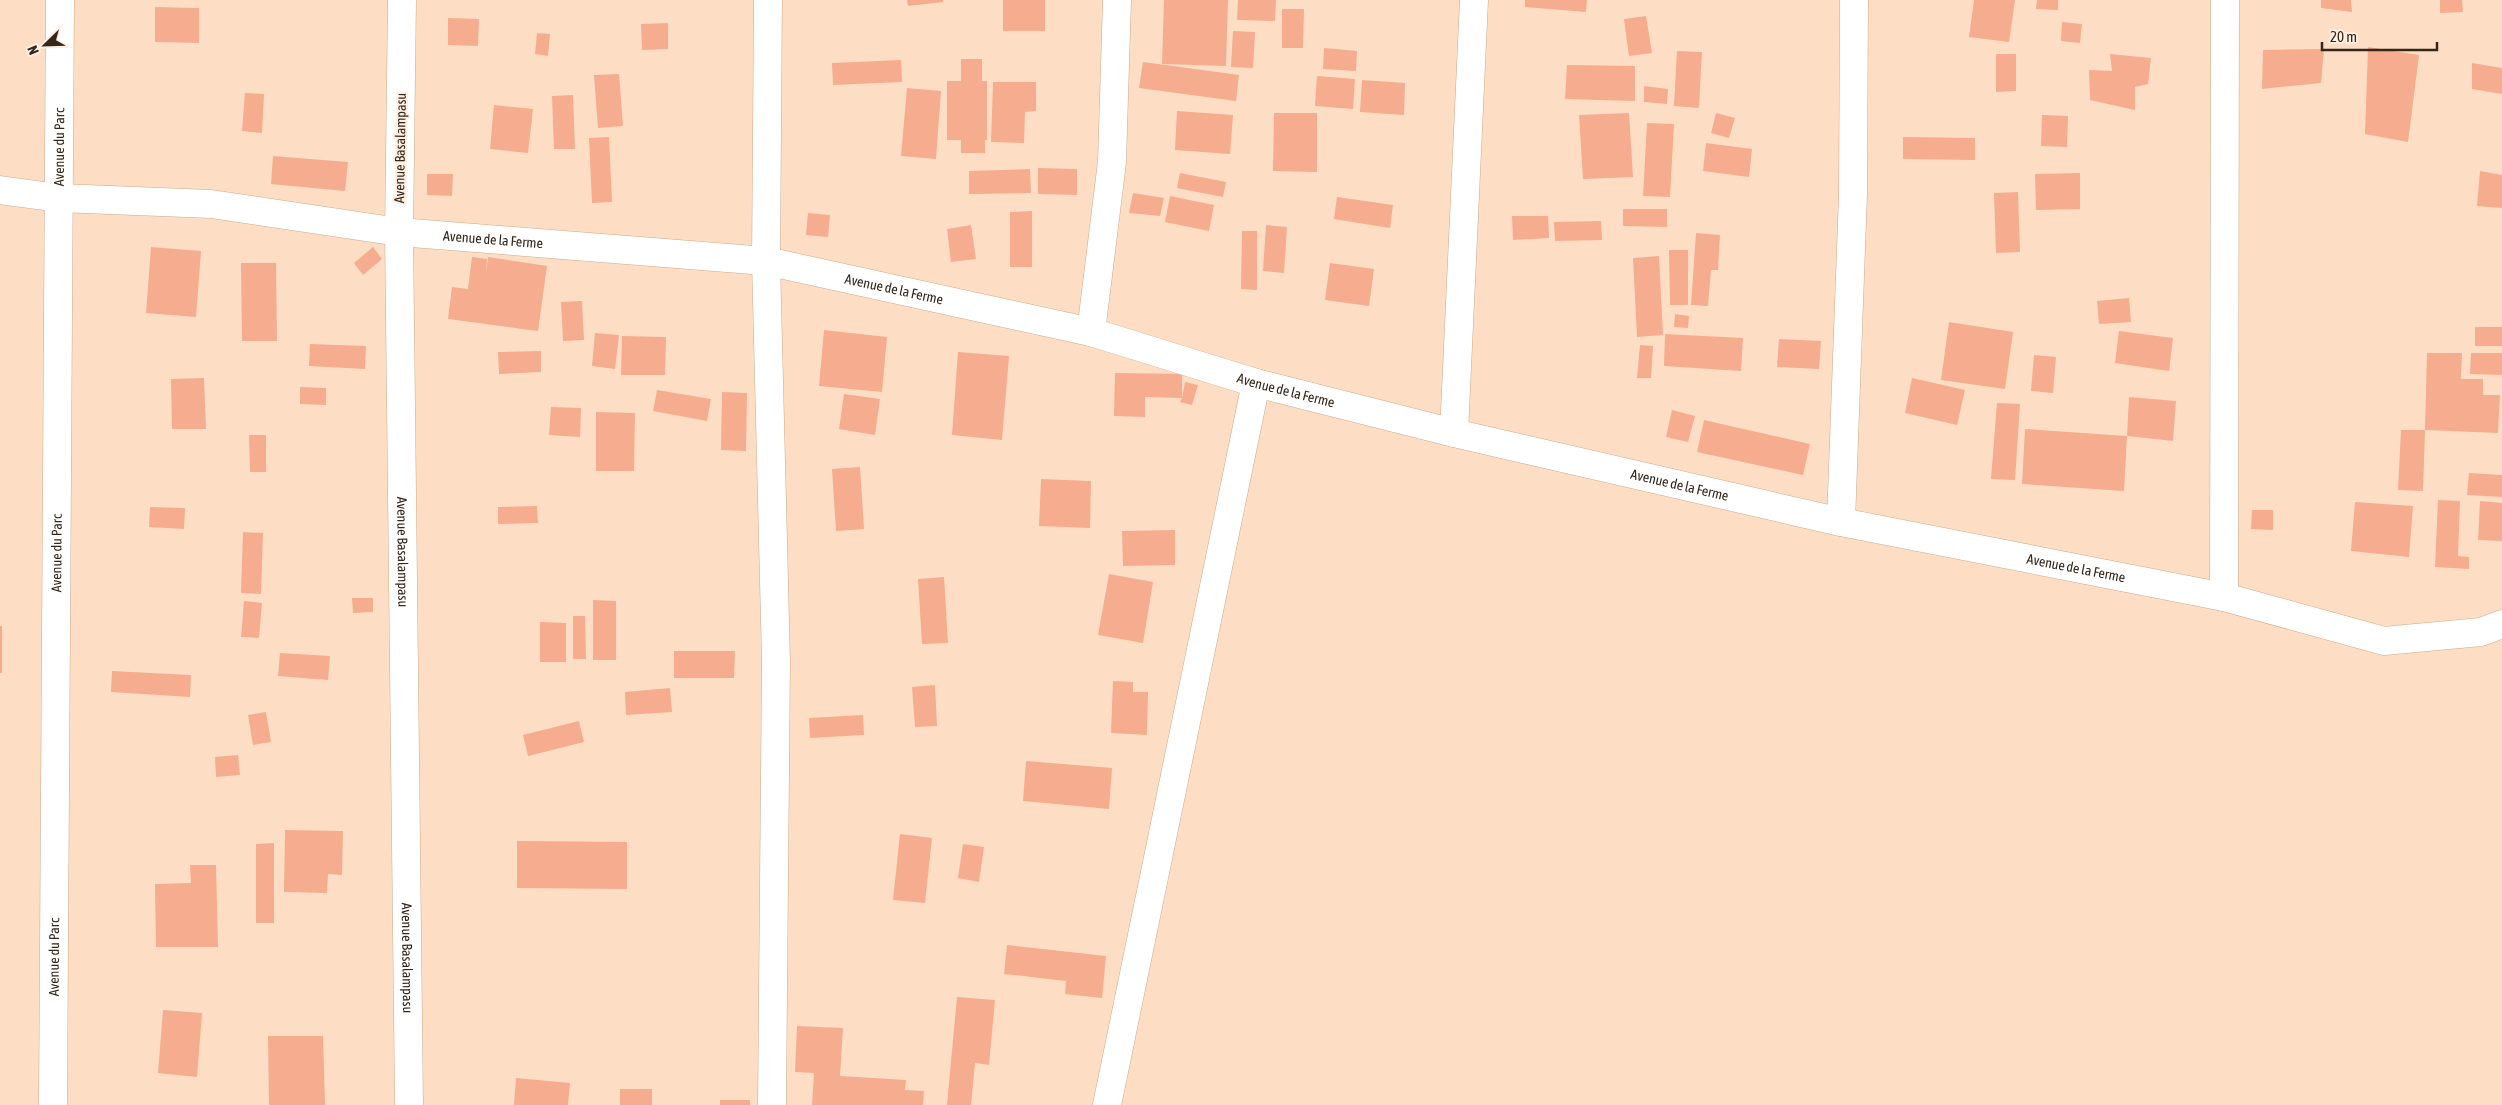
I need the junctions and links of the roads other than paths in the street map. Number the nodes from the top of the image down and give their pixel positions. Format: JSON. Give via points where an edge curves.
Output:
{"nodes":[{"id":1,"x":60,"y":0,"type":"edge"},
{"id":2,"x":402,"y":0,"type":"edge"},
{"id":3,"x":768,"y":0,"type":"edge"},
{"id":4,"x":1117,"y":0,"type":"edge"},
{"id":5,"x":1474,"y":0,"type":"edge"},
{"id":6,"x":1854,"y":0,"type":"edge"},
{"id":7,"x":2225,"y":0,"type":"edge"},
{"id":8,"x":0,"y":190,"type":"edge"},
{"id":9,"x":60,"y":198,"type":"junction"},
{"id":10,"x":399,"y":232,"type":"junction"},
{"id":11,"x":766,"y":261,"type":"junction"},
{"id":12,"x":1091,"y":332,"type":"junction"},
{"id":13,"x":1256,"y":383,"type":"junction"},
{"id":14,"x":1454,"y":433,"type":"junction"},
{"id":15,"x":1841,"y":522,"type":"junction"},
{"id":16,"x":2224,"y":597,"type":"junction"},
{"id":17,"x":2502,"y":624,"type":"edge"},
{"id":18,"x":53,"y":1105,"type":"edge"},
{"id":19,"x":410,"y":1105,"type":"edge"},
{"id":20,"x":772,"y":1105,"type":"edge"},
{"id":21,"x":1107,"y":1105,"type":"edge"}],
"edges":[{"from":1,"to":9,"type":"street","name":"Avenue du Parc"},
{"from":2,"to":10,"type":"street","name":"Avenue Basalampasu"},
{"from":3,"to":11,"type":"street"},
{"from":4,"to":12,"type":"street","via":[[1112,162]]},
{"from":5,"to":14,"type":"street"},
{"from":6,"to":15,"type":"street","via":[[1853,194]]},
{"from":7,"to":16,"type":"street"},
{"from":8,"to":9,"type":"street","name":"Avenue de la Ferme"},
{"from":9,"to":10,"type":"street","name":"Avenue de la Ferme","via":[[211,204]]},
{"from":9,"to":18,"type":"street","name":"Avenue du Parc"},
{"from":10,"to":11,"type":"street","name":"Avenue de la Ferme"},
{"from":10,"to":19,"type":"street","name":"Avenue Basalampasu"},
{"from":11,"to":12,"type":"street","name":"Avenue de la Ferme"},
{"from":11,"to":20,"type":"street","via":[[776,661]]},
{"from":12,"to":13,"type":"street","name":"Avenue de la Ferme"},
{"from":13,"to":14,"type":"street","name":"Avenue de la Ferme"},
{"from":13,"to":21,"type":"street"},
{"from":14,"to":15,"type":"street","name":"Avenue de la Ferme"},
{"from":15,"to":16,"type":"street","name":"Avenue de la Ferme"},
{"from":16,"to":17,"type":"street","name":"Avenue de la Ferme","via":[[2384,641],[2481,632]]}]}
